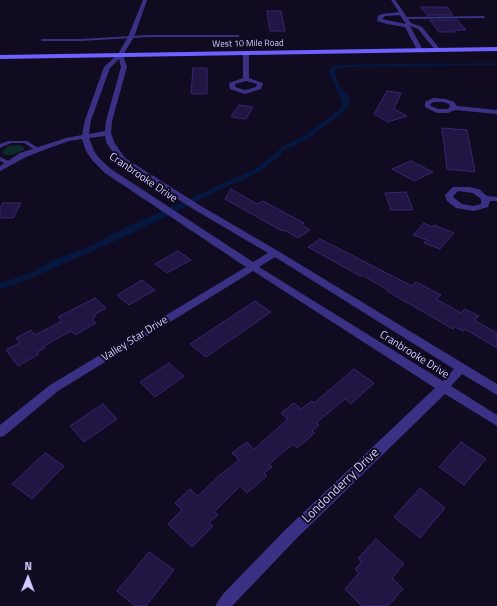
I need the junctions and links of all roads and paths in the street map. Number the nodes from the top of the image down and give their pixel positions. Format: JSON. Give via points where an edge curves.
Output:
{"nodes":[{"id":1,"x":145,"y":0,"type":"edge"},
{"id":2,"x":393,"y":0,"type":"edge"},
{"id":3,"x":401,"y":13,"type":"junction"},
{"id":4,"x":484,"y":17,"type":"dead end"},
{"id":5,"x":405,"y":18,"type":"junction"},
{"id":6,"x":408,"y":25,"type":"junction"},
{"id":7,"x":238,"y":36,"type":"dead end"},
{"id":8,"x":131,"y":37,"type":"junction"},
{"id":9,"x":42,"y":40,"type":"dead end"},
{"id":10,"x":497,"y":49,"type":"edge"},
{"id":11,"x":420,"y":50,"type":"junction"},
{"id":12,"x":438,"y":50,"type":"junction"},
{"id":13,"x":246,"y":53,"type":"junction"},
{"id":14,"x":120,"y":55,"type":"junction"},
{"id":15,"x":0,"y":57,"type":"edge"},
{"id":16,"x":246,"y":80,"type":"dead end"},
{"id":17,"x":454,"y":108,"type":"dead end"},
{"id":18,"x":497,"y":112,"type":"edge"},
{"id":19,"x":108,"y":133,"type":"junction"},
{"id":20,"x":85,"y":136,"type":"junction"},
{"id":21,"x":0,"y":146,"type":"edge"},
{"id":22,"x":37,"y":149,"type":"junction"},
{"id":23,"x":0,"y":159,"type":"edge"},
{"id":24,"x":9,"y":163,"type":"junction"},
{"id":25,"x":0,"y":169,"type":"edge"},
{"id":26,"x":485,"y":198,"type":"dead end"},
{"id":27,"x":497,"y":199,"type":"edge"},
{"id":28,"x":275,"y":252,"type":"junction"},
{"id":29,"x":252,"y":267,"type":"junction"},
{"id":30,"x":461,"y":368,"type":"junction"},
{"id":31,"x":443,"y":388,"type":"junction"},
{"id":32,"x":497,"y":390,"type":"edge"},
{"id":33,"x":497,"y":421,"type":"edge"},
{"id":34,"x":0,"y":432,"type":"edge"},
{"id":35,"x":223,"y":606,"type":"edge"}],
"edges":[{"from":1,"to":8,"type":"street"},
{"from":2,"to":3,"type":"street"},
{"from":3,"to":5,"type":"street"},
{"from":3,"to":6,"type":"street","via":[[384,15],[379,20]]},
{"from":4,"to":5,"type":"lane"},
{"from":5,"to":6,"type":"street"},
{"from":6,"to":11,"type":"street"},
{"from":6,"to":12,"type":"street","via":[[420,28]]},
{"from":7,"to":8,"type":"lane"},
{"from":8,"to":9,"type":"lane"},
{"from":8,"to":14,"type":"street"},
{"from":10,"to":12,"type":"main road","name":"West 10 Mile Road"},
{"from":11,"to":12,"type":"main road","name":"West 10 Mile Road"},
{"from":11,"to":13,"type":"main road","name":"West 10 Mile Road"},
{"from":13,"to":14,"type":"main road","name":"West 10 Mile Road"},
{"from":13,"to":16,"type":"street"},
{"from":14,"to":15,"type":"main road","name":"West 10 Mile Road"},
{"from":14,"to":19,"type":"street","via":[[124,67]]},
{"from":14,"to":20,"type":"street","via":[[107,67],[88,120]]},
{"from":17,"to":18,"type":"street"},
{"from":19,"to":20,"type":"street"},
{"from":19,"to":28,"type":"street","name":"Cranbrooke Drive","via":[[110,142],[122,160]]},
{"from":20,"to":22,"type":"street"},
{"from":20,"to":29,"type":"street","name":"Cranbrooke Drive","via":[[90,151],[108,171]]},
{"from":21,"to":22,"type":"lane","via":[[10,142],[25,142]]},
{"from":22,"to":24,"type":"street"},
{"from":23,"to":24,"type":"lane"},
{"from":24,"to":25,"type":"street"},
{"from":26,"to":27,"type":"street"},
{"from":28,"to":29,"type":"street","name":"Valley Star Drive"},
{"from":28,"to":30,"type":"street","name":"Cranbrooke Drive"},
{"from":29,"to":31,"type":"street","name":"Cranbrooke Drive"},
{"from":29,"to":34,"type":"street","name":"Valley Star Drive","via":[[54,388]]},
{"from":30,"to":31,"type":"street","name":"Londonderry Drive"},
{"from":30,"to":32,"type":"street","name":"Cranbrooke Drive"},
{"from":31,"to":33,"type":"street","name":"Cranbrooke Drive"},
{"from":31,"to":35,"type":"street","name":"Londonderry Drive","via":[[292,533]]}]}
